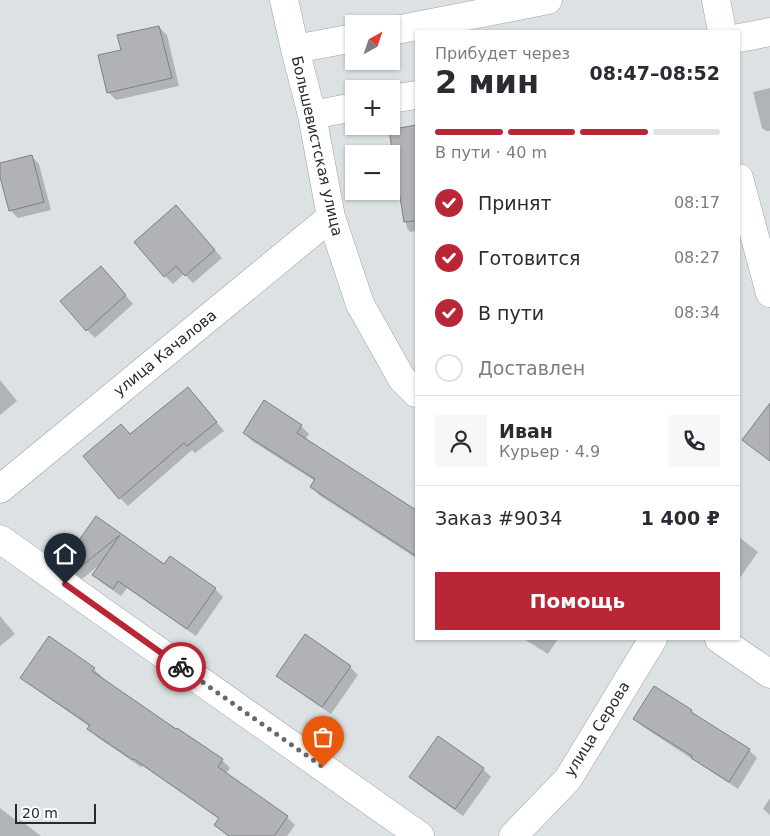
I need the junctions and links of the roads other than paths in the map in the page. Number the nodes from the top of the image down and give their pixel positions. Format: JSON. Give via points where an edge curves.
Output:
{"nodes":[{"id":1,"x":284,"y":0,"type":"edge"},
{"id":2,"x":548,"y":0,"type":"edge"},
{"id":3,"x":716,"y":0,"type":"edge"},
{"id":4,"x":400,"y":29,"type":"edge"},
{"id":5,"x":722,"y":30,"type":"edge"},
{"id":6,"x":770,"y":32,"type":"edge"},
{"id":7,"x":740,"y":38,"type":"edge"},
{"id":8,"x":345,"y":40,"type":"edge"},
{"id":9,"x":295,"y":49,"type":"junction"},
{"id":10,"x":415,"y":95,"type":"edge"},
{"id":11,"x":400,"y":98,"type":"edge"},
{"id":12,"x":345,"y":109,"type":"edge"},
{"id":13,"x":312,"y":115,"type":"junction"},
{"id":14,"x":740,"y":182,"type":"edge"},
{"id":15,"x":331,"y":217,"type":"junction"},
{"id":16,"x":770,"y":293,"type":"edge"},
{"id":17,"x":415,"y":392,"type":"edge"},
{"id":18,"x":0,"y":488,"type":"edge"},
{"id":19,"x":0,"y":538,"type":"edge"},
{"id":20,"x":652,"y":640,"type":"edge"},
{"id":21,"x":720,"y":640,"type":"edge"},
{"id":22,"x":770,"y":674,"type":"edge"},
{"id":23,"x":420,"y":836,"type":"edge"},
{"id":24,"x":513,"y":836,"type":"edge"}],
"edges":[{"from":1,"to":9,"type":"street","name":"Большевистская улица"},
{"from":2,"to":4,"type":"street"},
{"from":3,"to":5,"type":"street"},
{"from":6,"to":7,"type":"street"},
{"from":8,"to":9,"type":"street"},
{"from":9,"to":13,"type":"street","name":"Большевистская улица"},
{"from":10,"to":11,"type":"street"},
{"from":12,"to":13,"type":"street"},
{"from":13,"to":15,"type":"street","name":"Большевистская улица"},
{"from":14,"to":16,"type":"street"},
{"from":15,"to":17,"type":"street","name":"Большевистская улица","via":[[360,304],[402,379]]},
{"from":15,"to":18,"type":"street","name":"улица Качалова"},
{"from":19,"to":23,"type":"street"},
{"from":20,"to":24,"type":"street","name":"улица Серова","via":[[568,778]]},
{"from":21,"to":22,"type":"street"}]}
